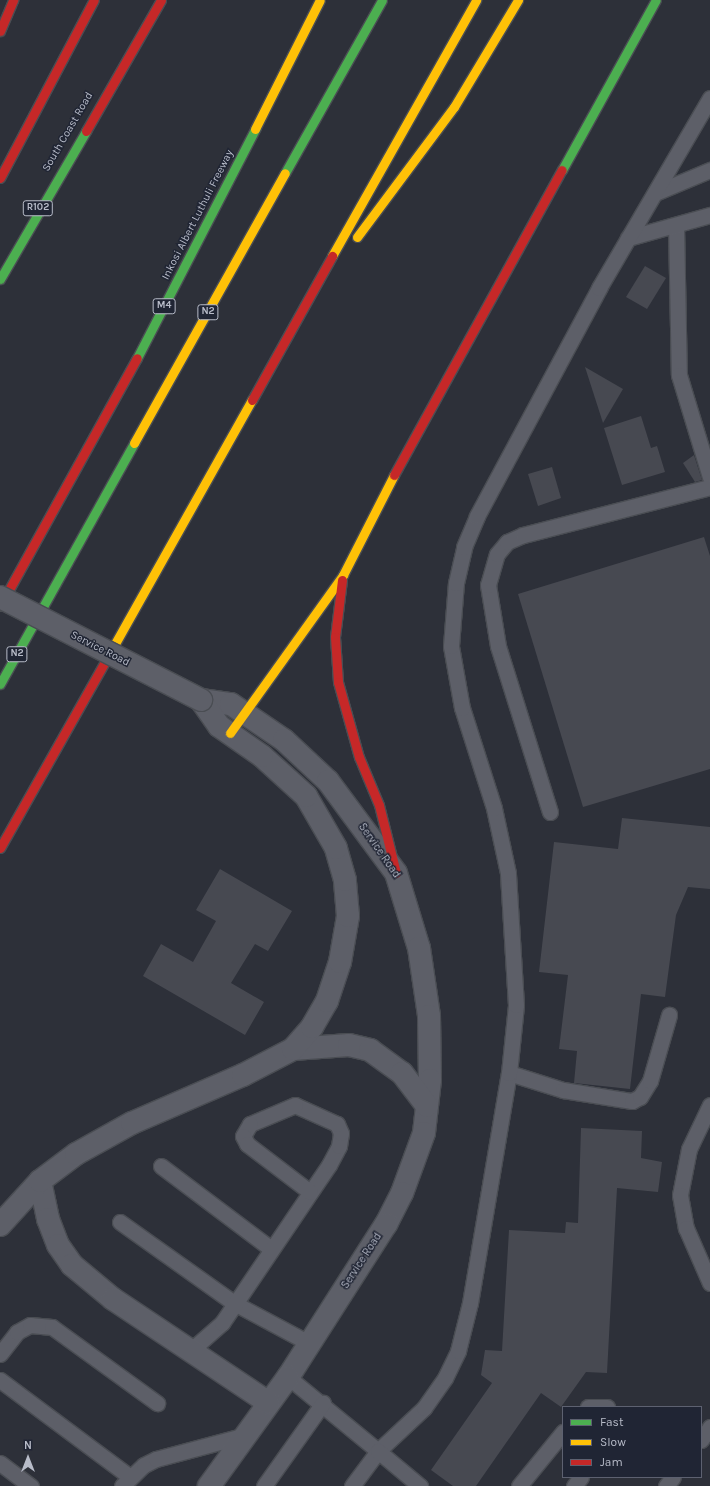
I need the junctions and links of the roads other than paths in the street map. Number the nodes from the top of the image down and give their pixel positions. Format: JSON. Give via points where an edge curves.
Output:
{"nodes":[{"id":1,"x":13,"y":0,"type":"edge"},
{"id":2,"x":161,"y":0,"type":"edge"},
{"id":3,"x":320,"y":0,"type":"edge"},
{"id":4,"x":382,"y":0,"type":"edge"},
{"id":5,"x":476,"y":0,"type":"edge"},
{"id":6,"x":518,"y":0,"type":"edge"},
{"id":7,"x":656,"y":0,"type":"edge"},
{"id":8,"x":92,"y":2,"type":"edge"},
{"id":9,"x":0,"y":31,"type":"edge"},
{"id":10,"x":710,"y":98,"type":"edge"},
{"id":11,"x":710,"y":170,"type":"edge"},
{"id":12,"x":0,"y":178,"type":"edge"},
{"id":13,"x":655,"y":193,"type":"junction"},
{"id":14,"x":710,"y":215,"type":"edge"},
{"id":15,"x":676,"y":225,"type":"junction"},
{"id":16,"x":628,"y":238,"type":"junction"},
{"id":17,"x":0,"y":279,"type":"edge"},
{"id":18,"x":316,"y":289,"type":"junction"},
{"id":19,"x":710,"y":477,"type":"edge"},
{"id":20,"x":710,"y":487,"type":"edge"},
{"id":21,"x":343,"y":575,"type":"junction"},
{"id":22,"x":0,"y":597,"type":"edge"},
{"id":23,"x":0,"y":606,"type":"edge"},
{"id":24,"x":0,"y":684,"type":"edge"},
{"id":25,"x":201,"y":700,"type":"junction"},
{"id":26,"x":245,"y":712,"type":"junction"},
{"id":27,"x":230,"y":733,"type":"junction"},
{"id":28,"x":550,"y":812,"type":"dead end"},
{"id":29,"x":0,"y":848,"type":"edge"},
{"id":30,"x":396,"y":873,"type":"junction"},
{"id":31,"x":669,"y":1015,"type":"dead end"},
{"id":32,"x":293,"y":1049,"type":"junction"},
{"id":33,"x":509,"y":1073,"type":"junction"},
{"id":34,"x":710,"y":1105,"type":"edge"},
{"id":35,"x":427,"y":1106,"type":"junction"},
{"id":36,"x":161,"y":1166,"type":"dead end"},
{"id":37,"x":40,"y":1181,"type":"junction"},
{"id":38,"x":310,"y":1192,"type":"junction"},
{"id":39,"x":120,"y":1222,"type":"dead end"},
{"id":40,"x":0,"y":1225,"type":"edge"},
{"id":41,"x":270,"y":1248,"type":"junction"},
{"id":42,"x":710,"y":1283,"type":"edge"},
{"id":43,"x":234,"y":1303,"type":"junction"},
{"id":44,"x":307,"y":1342,"type":"junction"},
{"id":45,"x":189,"y":1352,"type":"junction"},
{"id":46,"x":0,"y":1354,"type":"edge"},
{"id":47,"x":288,"y":1377,"type":"junction"},
{"id":48,"x":0,"y":1380,"type":"edge"},
{"id":49,"x":157,"y":1403,"type":"dead end"},
{"id":50,"x":269,"y":1403,"type":"junction"},
{"id":51,"x":323,"y":1403,"type":"junction"},
{"id":52,"x":710,"y":1427,"type":"edge"},
{"id":53,"x":562,"y":1433,"type":"edge"},
{"id":54,"x":246,"y":1435,"type":"junction"},
{"id":55,"x":702,"y":1439,"type":"edge"},
{"id":56,"x":378,"y":1451,"type":"junction"},
{"id":57,"x":0,"y":1463,"type":"edge"},
{"id":58,"x":580,"y":1478,"type":"edge"},
{"id":59,"x":672,"y":1478,"type":"edge"},
{"id":60,"x":126,"y":1482,"type":"edge"},
{"id":61,"x":31,"y":1486,"type":"edge"},
{"id":62,"x":209,"y":1486,"type":"edge"},
{"id":63,"x":264,"y":1486,"type":"edge"},
{"id":64,"x":352,"y":1486,"type":"edge"},
{"id":65,"x":420,"y":1486,"type":"edge"},
{"id":66,"x":519,"y":1486,"type":"edge"},
{"id":67,"x":574,"y":1486,"type":"edge"},
{"id":68,"x":666,"y":1486,"type":"edge"}],
"edges":[{"from":1,"to":9,"type":"main road"},
{"from":2,"to":17,"type":"main road","name":"South Coast Road","number":"R102"},
{"from":3,"to":23,"type":"main road","name":"Inkosi Albert Luthuli Freeway","number":"M4","via":[[151,332]]},
{"from":4,"to":24,"type":"main road","number":"N2"},
{"from":5,"to":18,"type":"main road"},
{"from":6,"to":18,"type":"main road","via":[[454,107]]},
{"from":7,"to":21,"type":"main road","via":[[359,538]]},
{"from":8,"to":12,"type":"main road"},
{"from":10,"to":13,"type":"lane"},
{"from":11,"to":13,"type":"lane"},
{"from":13,"to":16,"type":"lane"},
{"from":14,"to":15,"type":"lane"},
{"from":15,"to":16,"type":"lane"},
{"from":15,"to":19,"type":"lane","via":[[678,375]]},
{"from":16,"to":33,"type":"lane","via":[[477,516],[464,547],[456,583],[451,646],[455,675],[508,873],[516,1005]]},
{"from":18,"to":29,"type":"main road"},
{"from":20,"to":28,"type":"lane","via":[[527,533],[507,542],[497,554],[488,585],[498,646]]},
{"from":21,"to":26,"type":"main road"},
{"from":21,"to":30,"type":"main road","via":[[335,637],[338,682],[359,757],[379,804]]},
{"from":22,"to":25,"type":"street","name":"Service Road","bridge":true},
{"from":25,"to":26,"type":"street","name":"Service Road","via":[[231,704]]},
{"from":25,"to":27,"type":"street","name":"Service Road","via":[[219,726]]},
{"from":26,"to":27,"type":"main road"},
{"from":26,"to":30,"type":"street","name":"Service Road","via":[[284,740],[328,781]]},
{"from":27,"to":32,"type":"street","name":"Service Road","via":[[272,764],[306,796],[336,848],[345,880],[348,916],[338,968],[320,1015]]},
{"from":30,"to":35,"type":"street","name":"Service Road","via":[[419,948],[429,1016]]},
{"from":31,"to":33,"type":"lane","via":[[650,1081],[640,1097],[632,1101],[563,1090]]},
{"from":32,"to":35,"type":"street","name":"Service Road","via":[[349,1045],[370,1050],[402,1073]]},
{"from":32,"to":37,"type":"street","name":"Service Road","via":[[244,1075],[132,1123],[59,1165]]},
{"from":33,"to":56,"type":"lane","via":[[470,1303],[458,1351],[445,1378],[424,1408]]},
{"from":34,"to":42,"type":"lane","via":[[689,1149],[680,1195],[686,1228]]},
{"from":35,"to":44,"type":"street","name":"Service Road","via":[[424,1133],[402,1193]]},
{"from":36,"to":41,"type":"lane"},
{"from":37,"to":40,"type":"street","name":"Service Road"},
{"from":37,"to":45,"type":"street","via":[[48,1220],[58,1245],[72,1265],[113,1299]]},
{"from":38,"to":38,"type":"lane","via":[[336,1153],[341,1138],[338,1126],[295,1105],[250,1124],[244,1134],[247,1144]]},
{"from":38,"to":41,"type":"lane"},
{"from":39,"to":43,"type":"lane"},
{"from":41,"to":43,"type":"lane"},
{"from":43,"to":44,"type":"lane"},
{"from":43,"to":45,"type":"lane","via":[[222,1323]]},
{"from":44,"to":47,"type":"street","name":"Service Road"},
{"from":45,"to":50,"type":"street"},
{"from":46,"to":49,"type":"lane","via":[[17,1332],[30,1325],[52,1327]]},
{"from":47,"to":50,"type":"street","name":"Service Road"},
{"from":47,"to":51,"type":"lane"},
{"from":48,"to":60,"type":"lane"},
{"from":50,"to":54,"type":"street","name":"Service Road"},
{"from":51,"to":56,"type":"lane"},
{"from":51,"to":63,"type":"lane"},
{"from":52,"to":55,"type":"lane"},
{"from":53,"to":66,"type":"lane"},
{"from":54,"to":60,"type":"lane","via":[[156,1459]]},
{"from":54,"to":62,"type":"street","name":"Service Road"},
{"from":56,"to":64,"type":"lane"},
{"from":56,"to":65,"type":"lane"},
{"from":57,"to":61,"type":"lane"},
{"from":58,"to":67,"type":"lane"},
{"from":59,"to":68,"type":"lane"}]}
